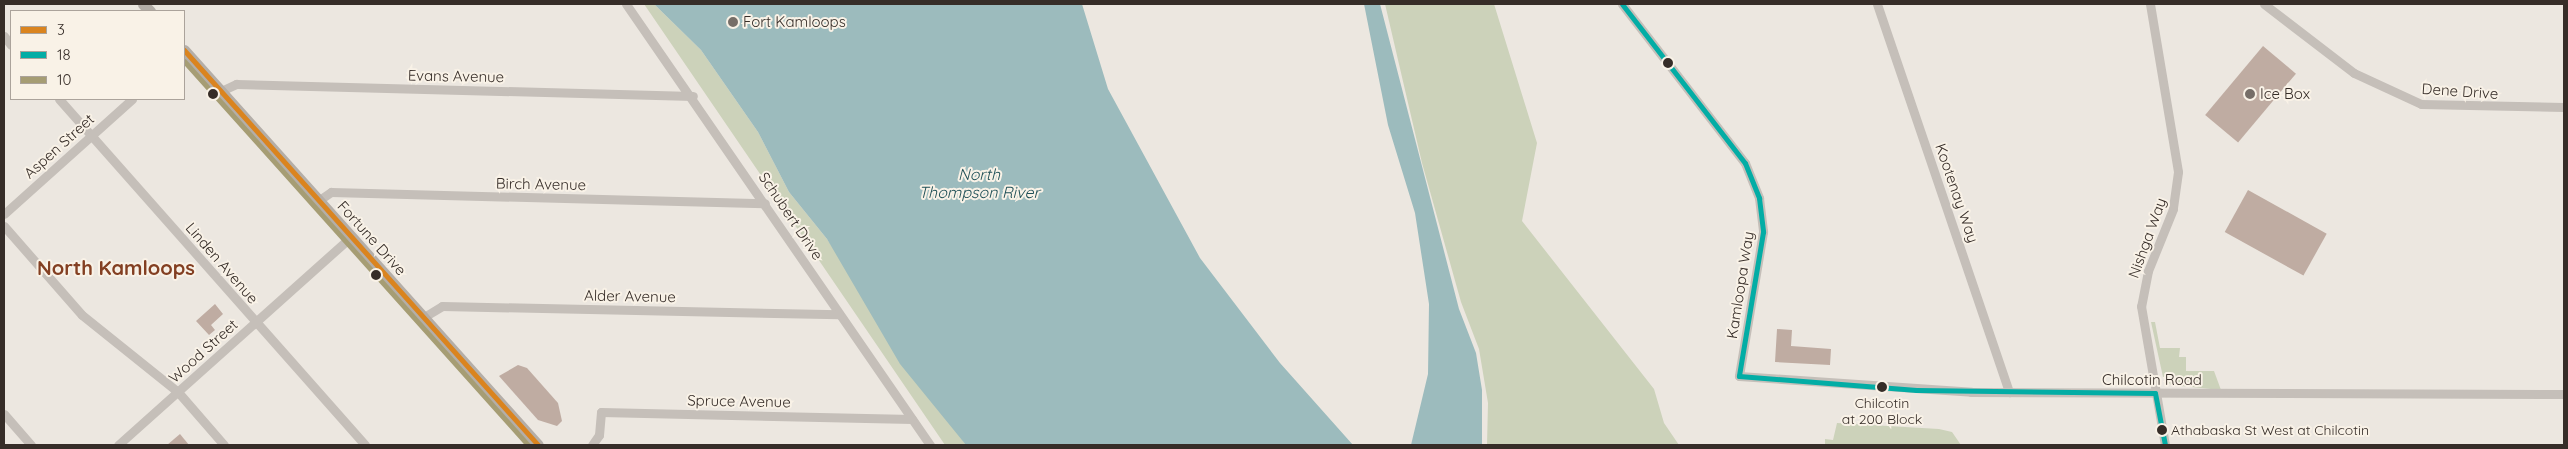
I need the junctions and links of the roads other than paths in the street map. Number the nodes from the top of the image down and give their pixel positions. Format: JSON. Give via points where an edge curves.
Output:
{"nodes":[{"id":1,"x":626,"y":4,"type":"edge"},
{"id":2,"x":1622,"y":4,"type":"edge"},
{"id":3,"x":1877,"y":4,"type":"edge"},
{"id":4,"x":2150,"y":4,"type":"edge"},
{"id":5,"x":2264,"y":4,"type":"edge"},
{"id":6,"x":185,"y":52,"type":"edge"},
{"id":7,"x":221,"y":91,"type":"junction"},
{"id":8,"x":694,"y":96,"type":"junction"},
{"id":9,"x":60,"y":100,"type":"edge"},
{"id":10,"x":131,"y":100,"type":"edge"},
{"id":11,"x":2564,"y":107,"type":"edge"},
{"id":12,"x":91,"y":135,"type":"junction"},
{"id":13,"x":318,"y":201,"type":"junction"},
{"id":14,"x":765,"y":203,"type":"junction"},
{"id":15,"x":4,"y":214,"type":"edge"},
{"id":16,"x":4,"y":226,"type":"edge"},
{"id":17,"x":351,"y":238,"type":"junction"},
{"id":18,"x":839,"y":314,"type":"junction"},
{"id":19,"x":424,"y":317,"type":"junction"},
{"id":20,"x":256,"y":322,"type":"junction"},
{"id":21,"x":1739,"y":376,"type":"joint"},
{"id":22,"x":178,"y":392,"type":"junction"},
{"id":23,"x":2009,"y":392,"type":"junction"},
{"id":24,"x":2155,"y":393,"type":"junction"},
{"id":25,"x":2564,"y":394,"type":"edge"},
{"id":26,"x":4,"y":414,"type":"edge"},
{"id":27,"x":912,"y":419,"type":"junction"},
{"id":28,"x":32,"y":445,"type":"edge"},
{"id":29,"x":118,"y":445,"type":"edge"},
{"id":30,"x":224,"y":445,"type":"edge"},
{"id":31,"x":365,"y":445,"type":"edge"},
{"id":32,"x":538,"y":445,"type":"edge"},
{"id":33,"x":592,"y":445,"type":"edge"},
{"id":34,"x":930,"y":445,"type":"edge"},
{"id":35,"x":2165,"y":445,"type":"edge"}],
"edges":[{"from":1,"to":8,"type":"street","name":"Schubert Drive"},
{"from":2,"to":21,"type":"street","name":"Kamloopa Way","via":[[1745,163],[1759,198],[1763,232]]},
{"from":3,"to":23,"type":"street","name":"Kootenay Way"},
{"from":4,"to":24,"type":"street","name":"Nishga Way","via":[[2178,172],[2172,215],[2148,271],[2141,306]]},
{"from":5,"to":11,"type":"street","name":"Dene Drive","via":[[2354,73],[2421,104]]},
{"from":6,"to":7,"type":"main road","name":"Fortune Drive"},
{"from":7,"to":8,"type":"street","name":"Evans Avenue","via":[[236,84]]},
{"from":7,"to":13,"type":"main road","name":"Fortune Drive"},
{"from":8,"to":14,"type":"street","name":"Schubert Drive"},
{"from":9,"to":12,"type":"street","name":"Linden Avenue"},
{"from":10,"to":12,"type":"street","name":"Aspen Street"},
{"from":12,"to":15,"type":"street","name":"Aspen Street"},
{"from":12,"to":20,"type":"street","name":"Linden Avenue"},
{"from":13,"to":14,"type":"street","name":"Birch Avenue","via":[[331,192]]},
{"from":13,"to":17,"type":"main road","name":"Fortune Drive"},
{"from":14,"to":18,"type":"street","name":"Schubert Drive"},
{"from":16,"to":22,"type":"street","via":[[82,315]]},
{"from":17,"to":19,"type":"main road","name":"Fortune Drive"},
{"from":17,"to":20,"type":"street","name":"Wood Street"},
{"from":18,"to":19,"type":"street","name":"Alder Avenue","via":[[442,306]]},
{"from":18,"to":27,"type":"street","name":"Schubert Drive"},
{"from":19,"to":32,"type":"main road","name":"Fortune Drive"},
{"from":20,"to":22,"type":"street","name":"Wood Street"},
{"from":20,"to":31,"type":"street","name":"Linden Avenue"},
{"from":21,"to":23,"type":"street","name":"Chilcotin Road","via":[[1870,388]]},
{"from":22,"to":29,"type":"street","name":"Wood Street"},
{"from":22,"to":30,"type":"street"},
{"from":23,"to":24,"type":"street","name":"Chilcotin Road"},
{"from":24,"to":25,"type":"street","name":"Chilcotin Road"},
{"from":24,"to":35,"type":"street","name":"Nishga Way"},
{"from":26,"to":28,"type":"street"},
{"from":27,"to":33,"type":"street","name":"Spruce Avenue","via":[[601,412],[599,435]]},
{"from":27,"to":34,"type":"street","name":"Schubert Drive"}]}
